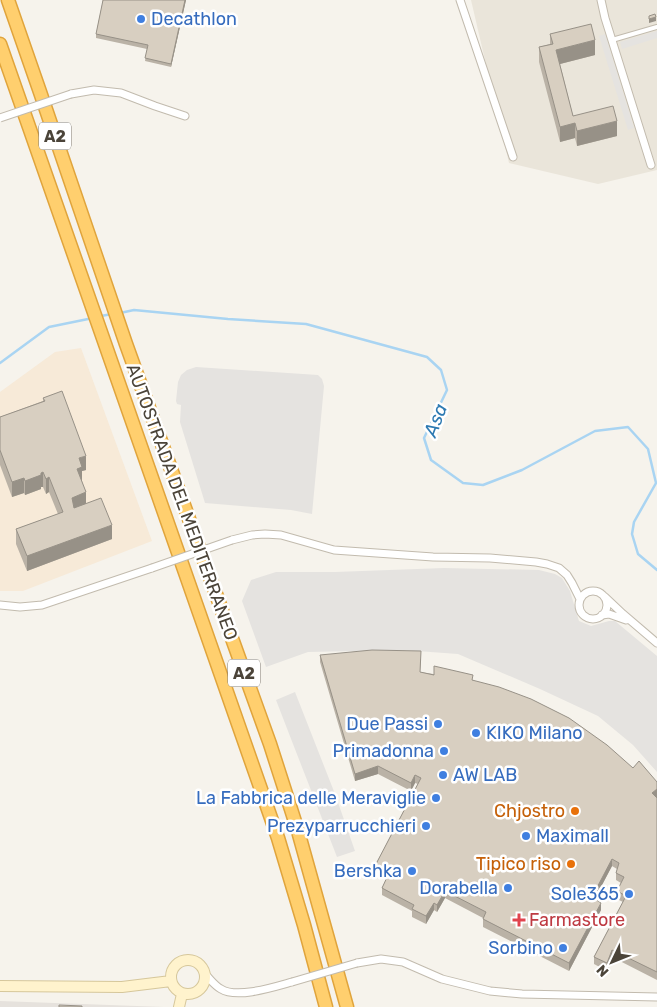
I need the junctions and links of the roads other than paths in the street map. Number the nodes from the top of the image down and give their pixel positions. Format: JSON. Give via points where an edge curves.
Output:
{"nodes":[{"id":1,"x":8,"y":0,"type":"edge"},
{"id":2,"x":16,"y":0,"type":"edge"},
{"id":3,"x":460,"y":0,"type":"edge"},
{"id":4,"x":601,"y":0,"type":"edge"},
{"id":5,"x":657,"y":27,"type":"edge"},
{"id":6,"x":612,"y":40,"type":"junction"},
{"id":7,"x":0,"y":44,"type":"edge"},
{"id":8,"x":40,"y":92,"type":"junction"},
{"id":9,"x":185,"y":116,"type":"dead end"},
{"id":10,"x":0,"y":118,"type":"edge"},
{"id":11,"x":513,"y":157,"type":"dead end"},
{"id":12,"x":651,"y":164,"type":"dead end"},
{"id":13,"x":603,"y":595,"type":"junction"},
{"id":14,"x":580,"y":599,"type":"junction"},
{"id":15,"x":0,"y":605,"type":"edge"},
{"id":16,"x":602,"y":615,"type":"junction"},
{"id":17,"x":633,"y":623,"type":"junction"},
{"id":18,"x":657,"y":643,"type":"edge"},
{"id":19,"x":206,"y":975,"type":"junction"},
{"id":20,"x":171,"y":980,"type":"junction"},
{"id":21,"x":0,"y":986,"type":"edge"},
{"id":22,"x":182,"y":994,"type":"junction"},
{"id":23,"x":657,"y":998,"type":"edge"},
{"id":24,"x":179,"y":1007,"type":"edge"},
{"id":25,"x":326,"y":1007,"type":"edge"},
{"id":26,"x":347,"y":1007,"type":"edge"}],
"edges":[{"from":1,"to":8,"type":"highway","name":"AUTOSTRADA DEL MEDITERRANEO","number":"A2"},
{"from":2,"to":8,"type":"highway","via":[[40,71]]},
{"from":3,"to":11,"type":"street"},
{"from":4,"to":6,"type":"street"},
{"from":5,"to":6,"type":"lane"},
{"from":6,"to":12,"type":"street"},
{"from":7,"to":25,"type":"highway","name":"AUTOSTRADA DEL MEDITERRANEO","number":"A2","via":[[278,838]]},
{"from":8,"to":26,"type":"highway","name":"AUTOSTRADA DEL MEDITERRANEO","number":"A2","via":[[126,344],[270,744]]},
{"from":9,"to":10,"type":"street","bridge":true,"via":[[121,93],[94,90],[71,94]]},
{"from":13,"to":14,"type":"street","via":[[591,590]]},
{"from":13,"to":16,"type":"street","via":[[607,603]]},
{"from":13,"to":17,"type":"street"},
{"from":14,"to":15,"type":"street","bridge":true,"via":[[559,568],[536,562],[334,550],[281,535],[259,534],[232,540],[42,605]]},
{"from":14,"to":16,"type":"street","via":[[579,609],[585,616],[594,619]]},
{"from":16,"to":17,"type":"street","via":[[609,614]]},
{"from":17,"to":18,"type":"street"},
{"from":19,"to":20,"type":"street","via":[[196,962],[186,960],[176,965]]},
{"from":19,"to":22,"type":"street","via":[[199,991]]},
{"from":19,"to":23,"type":"street","bridge":true,"via":[[222,990],[257,991],[381,959],[403,962],[442,979],[490,991]]},
{"from":20,"to":21,"type":"street","via":[[122,987]]},
{"from":20,"to":22,"type":"street"},
{"from":22,"to":24,"type":"street"}]}
